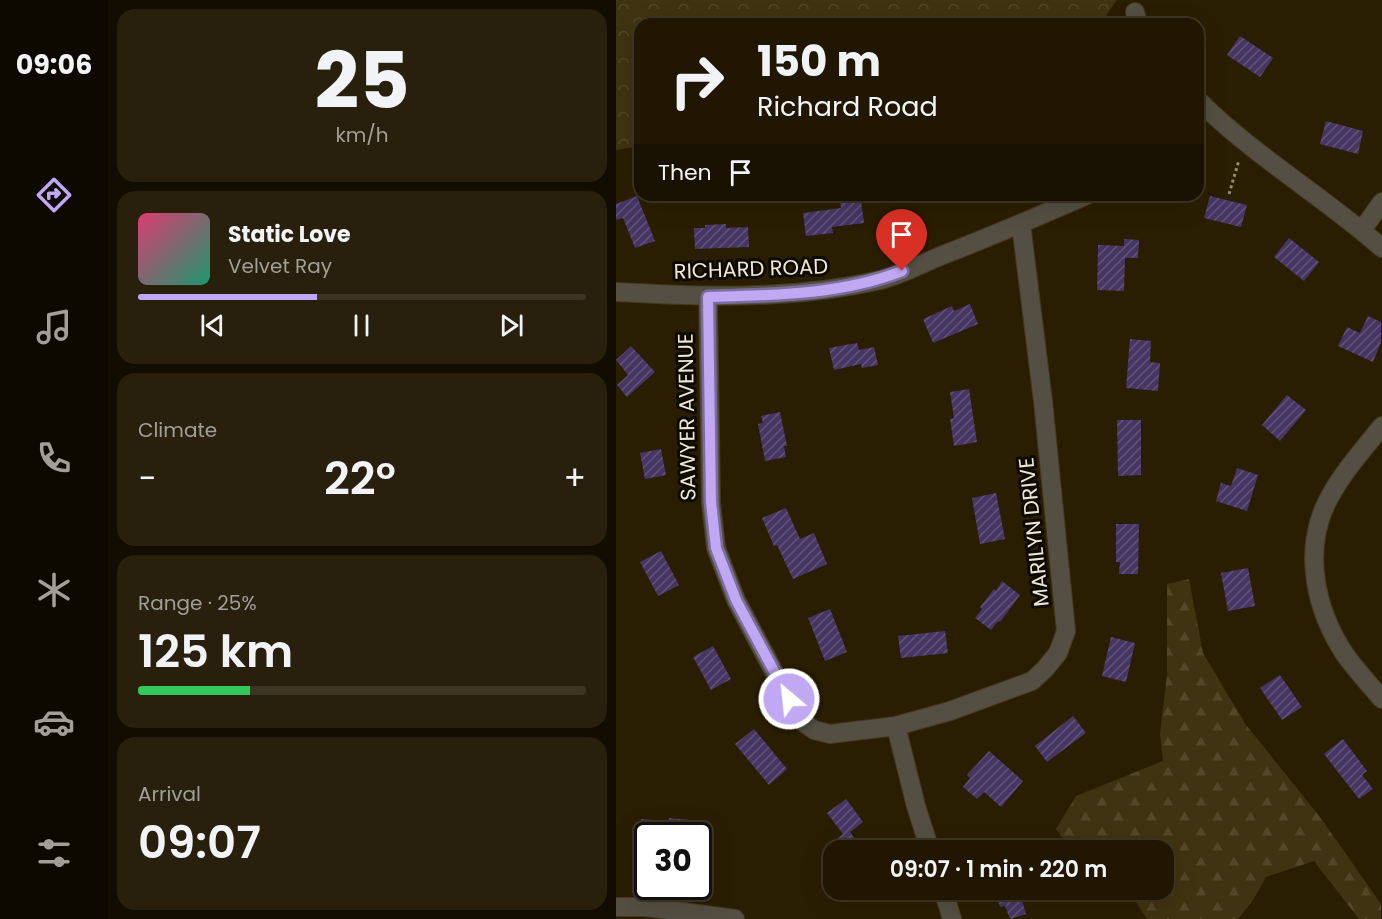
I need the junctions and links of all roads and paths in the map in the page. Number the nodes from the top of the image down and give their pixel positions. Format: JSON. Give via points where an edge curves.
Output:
{"nodes":[{"id":1,"x":1205,"y":119,"type":"edge"},
{"id":2,"x":1239,"y":160,"type":"dead end"},
{"id":3,"x":1229,"y":194,"type":"dead end"},
{"id":4,"x":1073,"y":201,"type":"edge"},
{"id":5,"x":1381,"y":202,"type":"edge"},
{"id":6,"x":1021,"y":224,"type":"junction"},
{"id":7,"x":1362,"y":230,"type":"junction"},
{"id":8,"x":1381,"y":248,"type":"edge"},
{"id":9,"x":616,"y":292,"type":"edge"},
{"id":10,"x":708,"y":297,"type":"junction"},
{"id":11,"x":1381,"y":426,"type":"edge"},
{"id":12,"x":1381,"y":699,"type":"edge"},
{"id":13,"x":896,"y":726,"type":"junction"},
{"id":14,"x":927,"y":840,"type":"edge"},
{"id":15,"x":946,"y":900,"type":"edge"},
{"id":16,"x":616,"y":907,"type":"edge"},
{"id":17,"x":735,"y":919,"type":"edge"},
{"id":18,"x":952,"y":919,"type":"edge"}],
"edges":[{"from":1,"to":7,"type":"street"},
{"from":2,"to":3,"type":"path"},
{"from":4,"to":6,"type":"street","name":"RICHARD ROAD"},
{"from":5,"to":7,"type":"street"},
{"from":6,"to":10,"type":"street","name":"RICHARD ROAD","via":[[882,279],[825,290]]},
{"from":6,"to":13,"type":"street","name":"MARILYN DRIVE","via":[[1066,631],[1058,653],[1032,681]]},
{"from":7,"to":8,"type":"street"},
{"from":9,"to":10,"type":"street","name":"RICHARD ROAD"},
{"from":10,"to":13,"type":"street","name":"SAWYER AVENUE","via":[[711,502],[716,548],[736,600],[799,719],[814,730],[830,734]]},
{"from":11,"to":12,"type":"street","via":[[1341,477],[1325,506],[1314,545],[1316,587],[1325,617],[1344,653]]},
{"from":13,"to":14,"type":"street"},
{"from":15,"to":18,"type":"street"},
{"from":16,"to":17,"type":"street","via":[[646,907]]}]}
